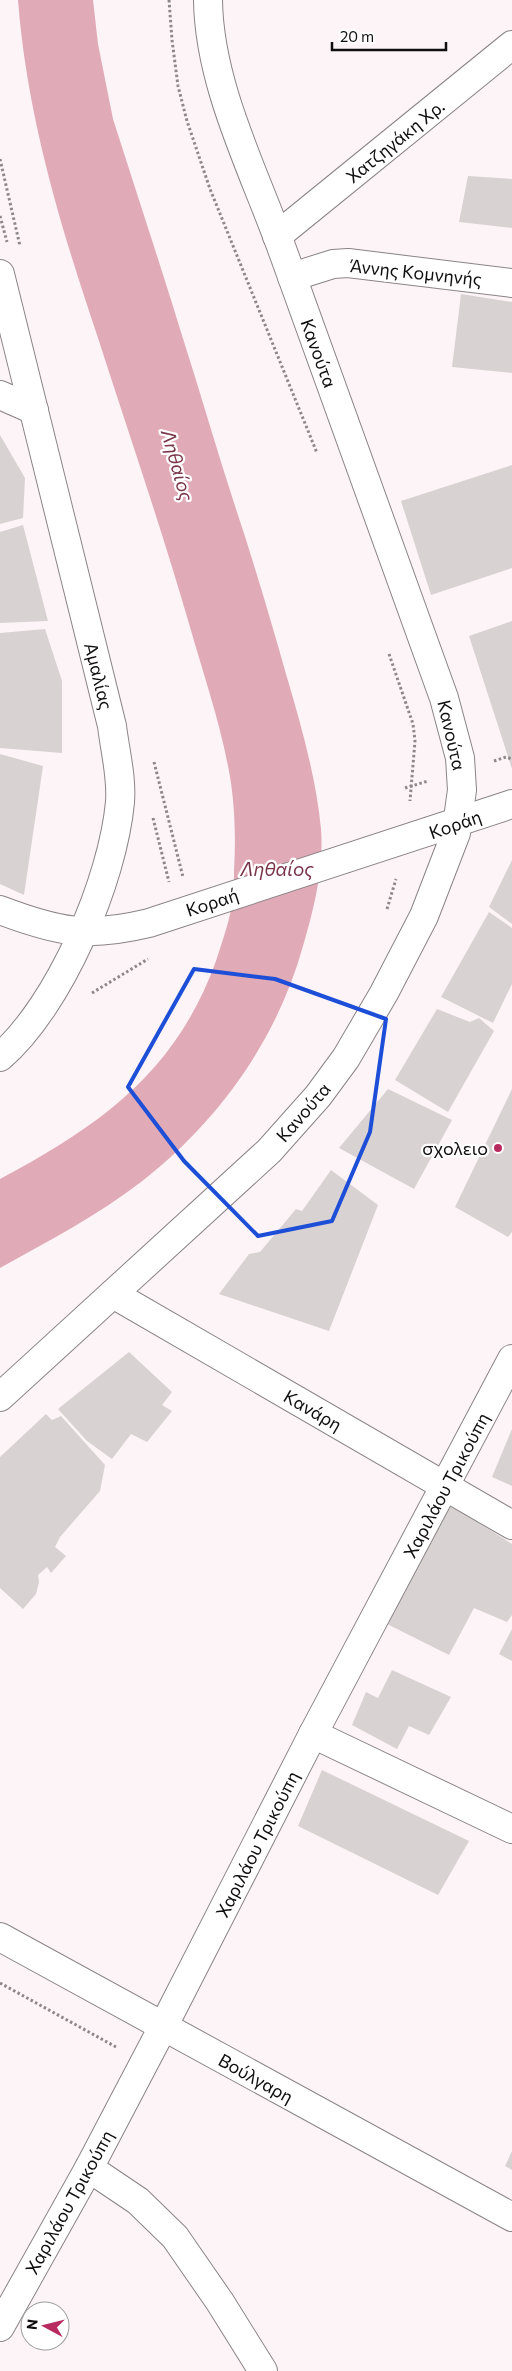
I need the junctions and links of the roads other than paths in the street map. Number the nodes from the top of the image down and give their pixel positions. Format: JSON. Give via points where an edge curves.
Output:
{"nodes":[{"id":1,"x":208,"y":0,"type":"edge"},
{"id":2,"x":512,"y":45,"type":"edge"},
{"id":3,"x":277,"y":236,"type":"junction"},
{"id":4,"x":0,"y":274,"type":"edge"},
{"id":5,"x":292,"y":277,"type":"junction"},
{"id":6,"x":512,"y":283,"type":"edge"},
{"id":7,"x":0,"y":395,"type":"edge"},
{"id":8,"x":34,"y":410,"type":"junction"},
{"id":9,"x":512,"y":804,"type":"edge"},
{"id":10,"x":458,"y":823,"type":"junction"},
{"id":11,"x":394,"y":844,"type":"joint"},
{"id":12,"x":0,"y":910,"type":"edge"},
{"id":13,"x":82,"y":932,"type":"junction"},
{"id":14,"x":0,"y":1057,"type":"edge"},
{"id":15,"x":114,"y":1294,"type":"junction"},
{"id":16,"x":512,"y":1359,"type":"edge"},
{"id":17,"x":0,"y":1397,"type":"edge"},
{"id":18,"x":445,"y":1487,"type":"junction"},
{"id":19,"x":512,"y":1525,"type":"edge"},
{"id":20,"x":313,"y":1734,"type":"junction"},
{"id":21,"x":512,"y":1829,"type":"edge"},
{"id":22,"x":0,"y":1937,"type":"edge"},
{"id":23,"x":163,"y":2027,"type":"junction"},
{"id":24,"x":89,"y":2168,"type":"junction"},
{"id":25,"x":512,"y":2217,"type":"edge"},
{"id":26,"x":0,"y":2327,"type":"edge"},
{"id":27,"x":262,"y":2371,"type":"edge"}],
"edges":[{"from":1,"to":3,"type":"street","name":"Κανούτα","via":[[214,55],[222,86]]},
{"from":2,"to":3,"type":"street","name":"Χατζηγάκη Χρ."},
{"from":3,"to":5,"type":"street","name":"Κανούτα"},
{"from":4,"to":8,"type":"street","name":"Αμαλίας"},
{"from":5,"to":6,"type":"street","name":"Άννης Κομνηνής","via":[[333,264],[348,263]]},
{"from":5,"to":10,"type":"street","name":"Κανούτα","via":[[444,698],[456,738],[462,778]]},
{"from":7,"to":8,"type":"street"},
{"from":8,"to":13,"type":"street","name":"Αμαλίας","via":[[112,726],[120,777],[117,825]]},
{"from":9,"to":10,"type":"street","name":"Κοράη"},
{"from":10,"to":11,"type":"street","name":"Κοράη"},
{"from":10,"to":15,"type":"street","name":"Κανούτα","via":[[450,854],[424,916],[384,993],[334,1076],[269,1151]]},
{"from":11,"to":13,"type":"street","name":"Κοραή","via":[[126,928]]},
{"from":12,"to":13,"type":"street","name":"Κοραή","via":[[47,927]]},
{"from":13,"to":14,"type":"street","name":"Αμαλίας","via":[[46,1003]]},
{"from":15,"to":17,"type":"street","name":"Κανούτα"},
{"from":15,"to":18,"type":"street","name":"Κανάρη"},
{"from":16,"to":18,"type":"street","name":"Χαριλάου Τρικούπη"},
{"from":18,"to":19,"type":"street","name":"Κανάρη"},
{"from":18,"to":20,"type":"street","name":"Χαριλάου Τρικούπη"},
{"from":20,"to":21,"type":"street"},
{"from":20,"to":23,"type":"street","name":"Χαριλάου Τρικούπη"},
{"from":22,"to":23,"type":"street","name":"Βούλγαρη"},
{"from":23,"to":24,"type":"street","name":"Χαριλάου Τρικούπη"},
{"from":23,"to":25,"type":"street","name":"Βούλγαρη"},
{"from":24,"to":26,"type":"street","name":"Χαριλάου Τρικούπη"},
{"from":24,"to":27,"type":"street","via":[[138,2201],[175,2238],[220,2302]]}]}
